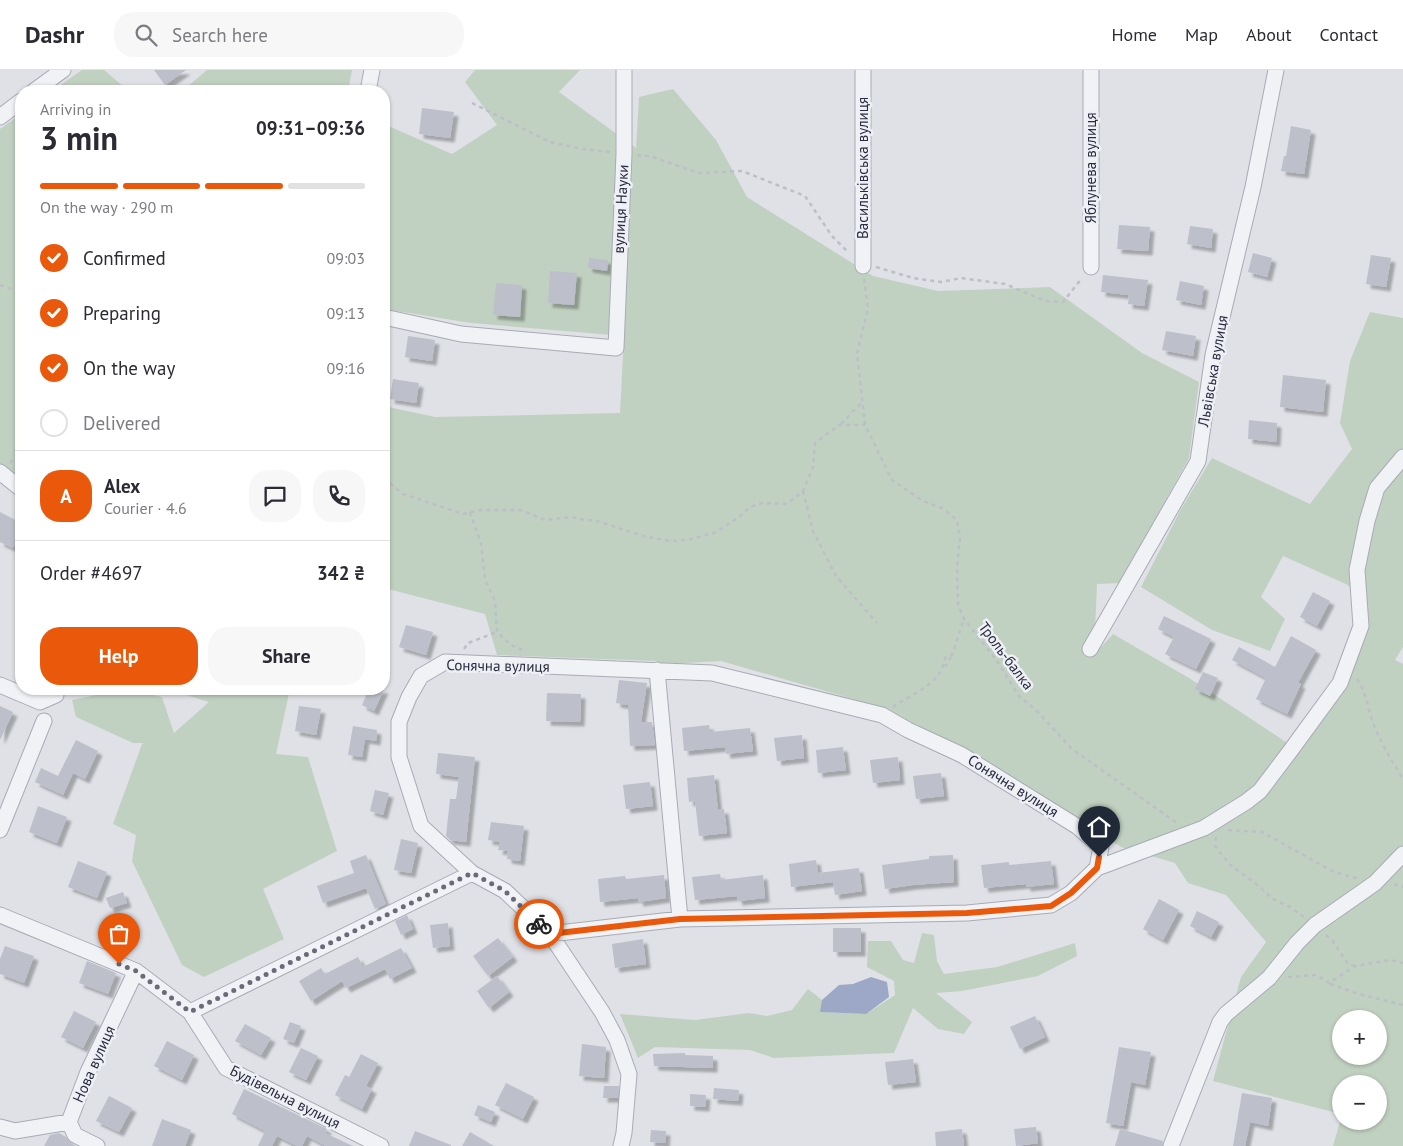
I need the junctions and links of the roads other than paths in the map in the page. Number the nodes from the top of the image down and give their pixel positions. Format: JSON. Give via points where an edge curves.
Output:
{"nodes":[{"id":1,"x":63,"y":70,"type":"edge"},
{"id":2,"x":372,"y":70,"type":"edge"},
{"id":3,"x":624,"y":70,"type":"edge"},
{"id":4,"x":863,"y":70,"type":"edge"},
{"id":5,"x":1091,"y":70,"type":"edge"},
{"id":6,"x":1276,"y":70,"type":"edge"},
{"id":7,"x":42,"y":85,"type":"edge"},
{"id":8,"x":369,"y":85,"type":"edge"},
{"id":9,"x":15,"y":106,"type":"edge"},
{"id":10,"x":0,"y":117,"type":"edge"},
{"id":11,"x":863,"y":266,"type":"road end"},
{"id":12,"x":1091,"y":267,"type":"road end"},
{"id":13,"x":390,"y":318,"type":"edge"},
{"id":14,"x":1403,"y":457,"type":"edge"},
{"id":15,"x":0,"y":472,"type":"edge"},
{"id":16,"x":15,"y":484,"type":"edge"},
{"id":17,"x":1090,"y":649,"type":"dead end"},
{"id":18,"x":657,"y":670,"type":"junction"},
{"id":19,"x":0,"y":686,"type":"edge"},
{"id":20,"x":15,"y":692,"type":"edge"},
{"id":21,"x":22,"y":695,"type":"edge"},
{"id":22,"x":56,"y":695,"type":"dead end"},
{"id":23,"x":44,"y":721,"type":"dead end"},
{"id":24,"x":0,"y":830,"type":"edge"},
{"id":25,"x":1403,"y":854,"type":"edge"},
{"id":26,"x":1097,"y":868,"type":"junction"},
{"id":27,"x":472,"y":873,"type":"junction"},
{"id":28,"x":0,"y":915,"type":"edge"},
{"id":29,"x":680,"y":919,"type":"junction"},
{"id":30,"x":550,"y":934,"type":"junction"},
{"id":31,"x":136,"y":971,"type":"junction"},
{"id":32,"x":190,"y":1012,"type":"junction"},
{"id":33,"x":69,"y":1122,"type":"junction"},
{"id":34,"x":0,"y":1127,"type":"edge"},
{"id":35,"x":97,"y":1146,"type":"edge"},
{"id":36,"x":381,"y":1146,"type":"edge"},
{"id":37,"x":621,"y":1146,"type":"edge"},
{"id":38,"x":1171,"y":1146,"type":"edge"}],
"edges":[{"from":1,"to":7,"type":"street"},
{"from":2,"to":8,"type":"street"},
{"from":3,"to":13,"type":"street","name":"вулиця Науки","via":[[616,348],[461,334]]},
{"from":4,"to":11,"type":"street","name":"Васильківська вулиця"},
{"from":5,"to":12,"type":"street","name":"Яблунева вулиця"},
{"from":6,"to":17,"type":"street","name":"Львівська вулиця","via":[[1253,187],[1213,355],[1198,461]]},
{"from":9,"to":10,"type":"street"},
{"from":14,"to":26,"type":"street","via":[[1377,488],[1367,521],[1357,570],[1361,626],[1340,683],[1260,791],[1195,832]]},
{"from":15,"to":16,"type":"street"},
{"from":18,"to":26,"type":"street","name":"Сонячна вулиця","via":[[712,673],[882,715],[962,755],[1078,827],[1101,847]]},
{"from":18,"to":27,"type":"street","name":"Сонячна вулиця","via":[[445,662],[421,676],[408,697],[399,722],[399,757],[421,826]]},
{"from":18,"to":29,"type":"street"},
{"from":19,"to":20,"type":"street"},
{"from":21,"to":22,"type":"street","via":[[40,702]]},
{"from":23,"to":24,"type":"street"},
{"from":25,"to":38,"type":"street","via":[[1375,883],[1315,925],[1270,978],[1226,1014]]},
{"from":26,"to":29,"type":"street","via":[[1071,893],[1051,906],[967,913]]},
{"from":27,"to":30,"type":"street","name":"Сонячна вулиця","via":[[505,891]]},
{"from":27,"to":32,"type":"street"},
{"from":28,"to":31,"type":"street","name":"Будівельна вулиця"},
{"from":29,"to":30,"type":"street"},
{"from":30,"to":37,"type":"street","name":"Сонячна вулиця","via":[[602,1012],[617,1040],[629,1074]]},
{"from":31,"to":32,"type":"street","name":"Будівельна вулиця"},
{"from":31,"to":33,"type":"street","name":"Нова вулиця","via":[[88,1072]]},
{"from":32,"to":36,"type":"street","name":"Будівельна вулиця","via":[[226,1068]]},
{"from":33,"to":34,"type":"street","via":[[15,1131]]},
{"from":33,"to":35,"type":"street","name":"Нова вулиця","via":[[75,1135]]}]}
